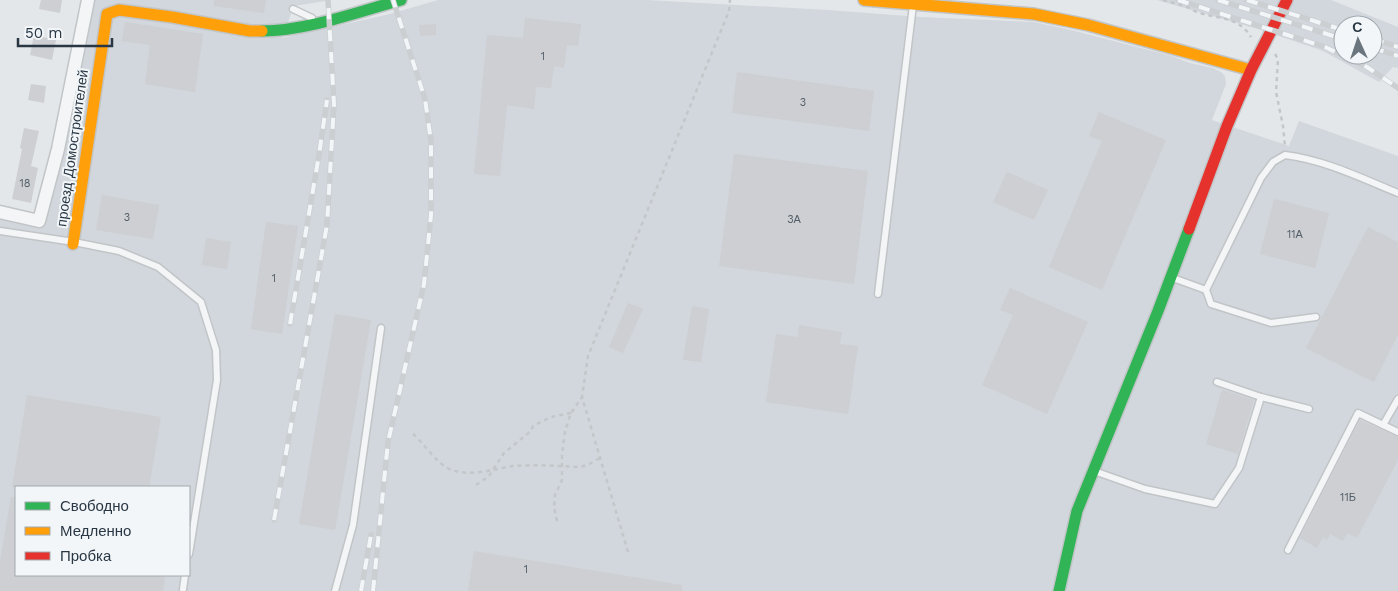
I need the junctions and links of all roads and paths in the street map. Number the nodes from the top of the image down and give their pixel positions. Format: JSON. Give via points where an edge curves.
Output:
{"nodes":[{"id":1,"x":88,"y":0,"type":"edge"},
{"id":2,"x":401,"y":0,"type":"edge"},
{"id":3,"x":730,"y":0,"type":"edge"},
{"id":4,"x":864,"y":0,"type":"edge"},
{"id":5,"x":1287,"y":0,"type":"edge"},
{"id":6,"x":914,"y":4,"type":"junction"},
{"id":7,"x":293,"y":8,"type":"dead end"},
{"id":8,"x":323,"y":24,"type":"junction"},
{"id":9,"x":1251,"y":70,"type":"junction"},
{"id":10,"x":1398,"y":193,"type":"edge"},
{"id":11,"x":0,"y":212,"type":"edge"},
{"id":12,"x":0,"y":231,"type":"edge"},
{"id":13,"x":73,"y":243,"type":"junction"},
{"id":14,"x":1170,"y":277,"type":"junction"},
{"id":15,"x":1206,"y":290,"type":"junction"},
{"id":16,"x":878,"y":294,"type":"dead end"},
{"id":17,"x":1316,"y":317,"type":"dead end"},
{"id":18,"x":381,"y":328,"type":"dead end"},
{"id":19,"x":1217,"y":382,"type":"dead end"},
{"id":20,"x":582,"y":397,"type":"junction"},
{"id":21,"x":1261,"y":397,"type":"junction"},
{"id":22,"x":1398,"y":399,"type":"edge"},
{"id":23,"x":1309,"y":409,"type":"dead end"},
{"id":24,"x":571,"y":413,"type":"junction"},
{"id":25,"x":1383,"y":425,"type":"junction"},
{"id":26,"x":1398,"y":432,"type":"edge"},
{"id":27,"x":413,"y":434,"type":"dead end"},
{"id":28,"x":600,"y":458,"type":"junction"},
{"id":29,"x":562,"y":466,"type":"junction"},
{"id":30,"x":493,"y":471,"type":"junction"},
{"id":31,"x":1093,"y":471,"type":"junction"},
{"id":32,"x":476,"y":486,"type":"dead end"},
{"id":33,"x":557,"y":521,"type":"dead end"},
{"id":34,"x":190,"y":548,"type":"edge"},
{"id":35,"x":1288,"y":550,"type":"dead end"},
{"id":36,"x":628,"y":552,"type":"dead end"},
{"id":37,"x":185,"y":576,"type":"edge"},
{"id":38,"x":183,"y":589,"type":"dead end"},
{"id":39,"x":336,"y":591,"type":"edge"},
{"id":40,"x":1059,"y":591,"type":"edge"}],
"edges":[{"from":1,"to":11,"type":"street","via":[[58,149],[39,221]]},
{"from":2,"to":8,"type":"street","via":[[361,16]]},
{"from":3,"to":20,"type":"path","via":[[729,11],[698,89],[588,356]]},
{"from":4,"to":6,"type":"street"},
{"from":5,"to":9,"type":"street"},
{"from":6,"to":9,"type":"street","via":[[1034,14],[1088,25]]},
{"from":6,"to":16,"type":"lane"},
{"from":7,"to":8,"type":"lane"},
{"from":8,"to":13,"type":"street","name":"проезд Домостроителей","via":[[278,31],[250,31],[119,10],[107,14]]},
{"from":9,"to":14,"type":"street"},
{"from":10,"to":15,"type":"lane","via":[[1327,164],[1285,155],[1273,162],[1261,178]]},
{"from":12,"to":13,"type":"lane"},
{"from":13,"to":34,"type":"lane","via":[[118,251],[158,267],[201,302],[216,350],[217,380]]},
{"from":14,"to":15,"type":"lane"},
{"from":14,"to":31,"type":"street"},
{"from":15,"to":17,"type":"lane","via":[[1211,304],[1271,323]]},
{"from":18,"to":39,"type":"lane","via":[[353,525]]},
{"from":19,"to":21,"type":"lane"},
{"from":20,"to":24,"type":"path"},
{"from":20,"to":28,"type":"path"},
{"from":21,"to":23,"type":"lane"},
{"from":21,"to":31,"type":"lane","via":[[1239,468],[1215,504],[1145,489]]},
{"from":22,"to":25,"type":"lane"},
{"from":24,"to":29,"type":"path","via":[[565,431]]},
{"from":24,"to":30,"type":"path","via":[[551,417],[533,426],[504,453]]},
{"from":25,"to":26,"type":"lane"},
{"from":25,"to":35,"type":"lane","via":[[1358,413]]},
{"from":27,"to":30,"type":"path","via":[[451,470],[464,473]]},
{"from":28,"to":29,"type":"path","via":[[577,467]]},
{"from":28,"to":36,"type":"path"},
{"from":29,"to":30,"type":"path","via":[[513,466]]},
{"from":29,"to":33,"type":"path","via":[[562,480],[555,495]]},
{"from":30,"to":32,"type":"path"},
{"from":31,"to":40,"type":"street","via":[[1077,511]]},
{"from":37,"to":38,"type":"lane"}]}
